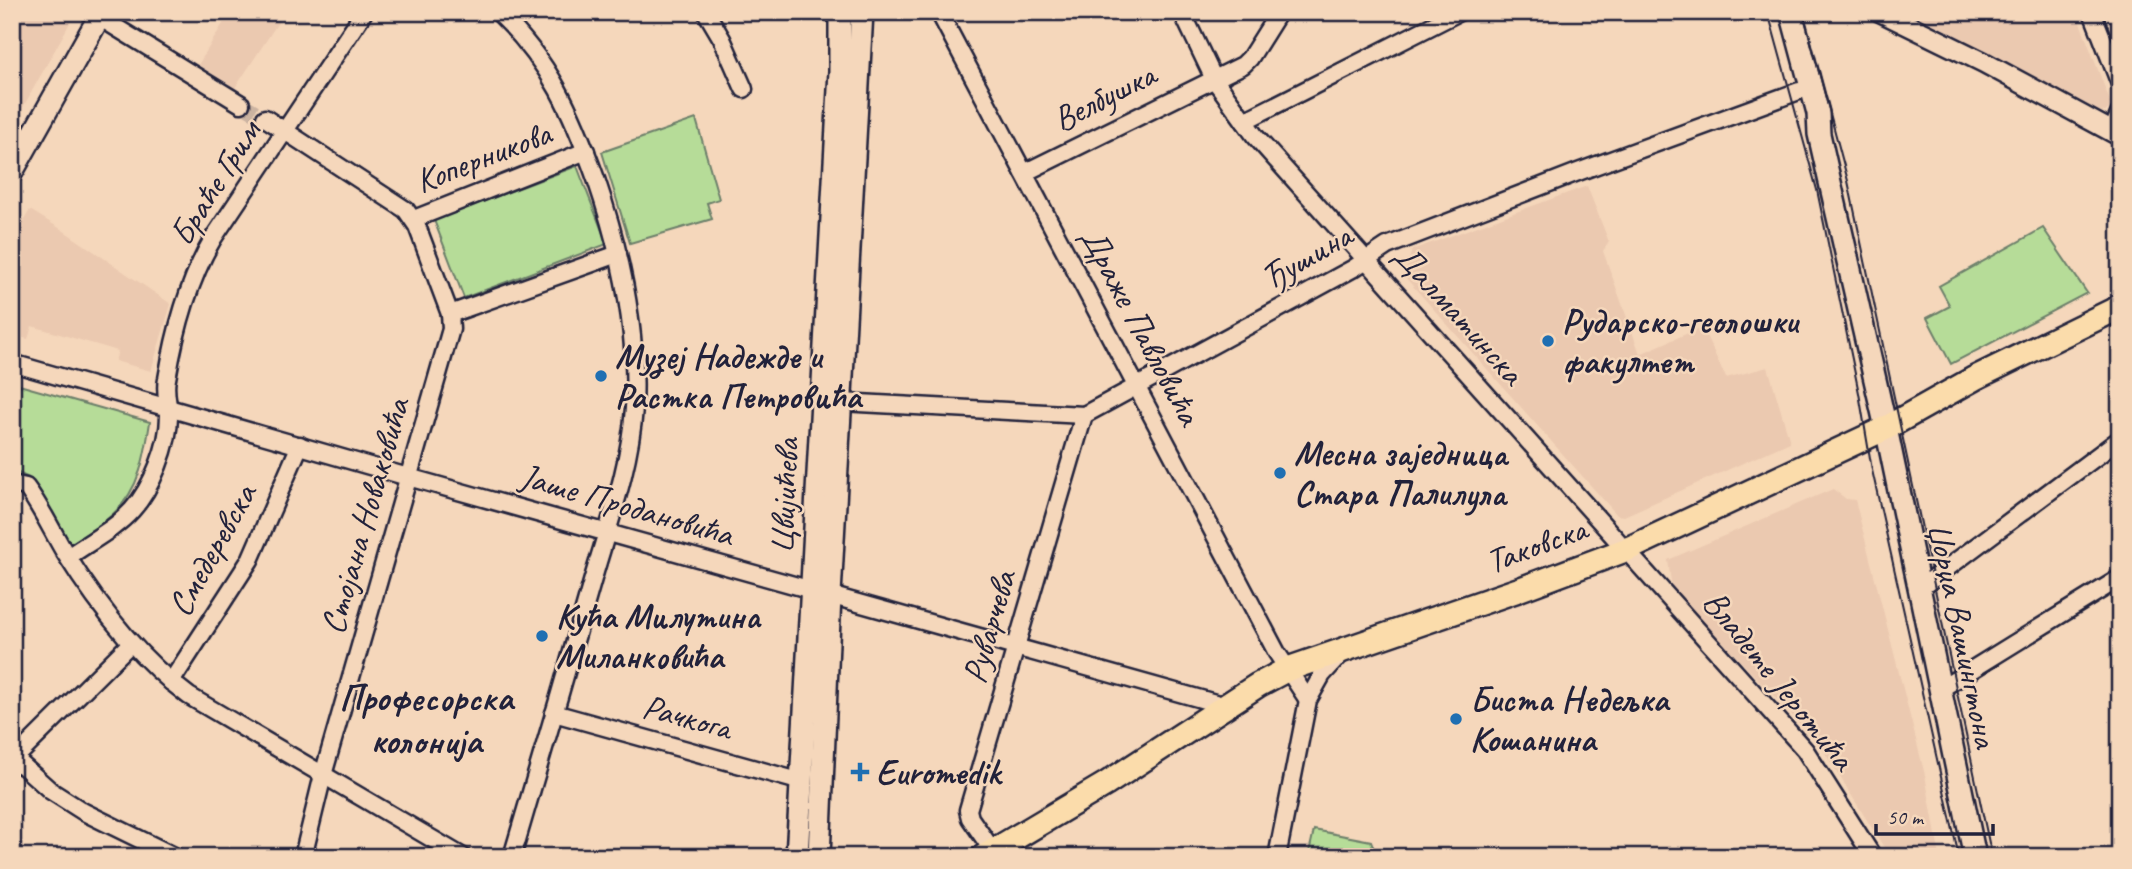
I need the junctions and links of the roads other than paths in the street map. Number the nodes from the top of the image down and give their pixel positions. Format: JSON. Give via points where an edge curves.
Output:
{"nodes":[{"id":1,"x":364,"y":12,"type":"edge"},
{"id":2,"x":498,"y":12,"type":"edge"},
{"id":3,"x":706,"y":12,"type":"edge"},
{"id":4,"x":840,"y":12,"type":"edge"},
{"id":5,"x":862,"y":12,"type":"edge"},
{"id":6,"x":939,"y":12,"type":"edge"},
{"id":7,"x":1182,"y":12,"type":"edge"},
{"id":8,"x":1279,"y":12,"type":"edge"},
{"id":9,"x":1459,"y":12,"type":"edge"},
{"id":10,"x":1776,"y":12,"type":"edge"},
{"id":11,"x":1791,"y":12,"type":"edge"},
{"id":12,"x":1881,"y":12,"type":"edge"},
{"id":13,"x":1888,"y":12,"type":"edge"},
{"id":14,"x":2092,"y":12,"type":"edge"},
{"id":15,"x":100,"y":15,"type":"edge"},
{"id":16,"x":1908,"y":26,"type":"junction"},
{"id":17,"x":1214,"y":79,"type":"junction"},
{"id":18,"x":2120,"y":84,"type":"edge"},
{"id":19,"x":744,"y":89,"type":"dead end"},
{"id":20,"x":1799,"y":91,"type":"junction"},
{"id":21,"x":241,"y":104,"type":"tunnel mouth"},
{"id":22,"x":2120,"y":112,"type":"edge"},
{"id":23,"x":265,"y":118,"type":"tunnel mouth"},
{"id":24,"x":1244,"y":121,"type":"junction"},
{"id":25,"x":284,"y":131,"type":"junction"},
{"id":26,"x":2116,"y":133,"type":"edge"},
{"id":27,"x":1819,"y":134,"type":"junction"},
{"id":28,"x":586,"y":151,"type":"junction"},
{"id":29,"x":12,"y":172,"type":"edge"},
{"id":30,"x":1024,"y":173,"type":"junction"},
{"id":31,"x":414,"y":219,"type":"junction"},
{"id":32,"x":618,"y":254,"type":"junction"},
{"id":33,"x":1367,"y":260,"type":"junction"},
{"id":34,"x":2120,"y":307,"type":"edge"},
{"id":35,"x":450,"y":314,"type":"junction"},
{"id":36,"x":12,"y":363,"type":"edge"},
{"id":37,"x":1138,"y":387,"type":"junction"},
{"id":38,"x":841,"y":402,"type":"junction"},
{"id":39,"x":168,"y":407,"type":"junction"},
{"id":40,"x":1084,"y":415,"type":"junction"},
{"id":41,"x":1886,"y":428,"type":"junction"},
{"id":42,"x":2120,"y":439,"type":"edge"},
{"id":43,"x":300,"y":445,"type":"junction"},
{"id":44,"x":408,"y":477,"type":"junction"},
{"id":45,"x":16,"y":484,"type":"edge"},
{"id":46,"x":607,"y":531,"type":"junction"},
{"id":47,"x":1628,"y":549,"type":"junction"},
{"id":48,"x":68,"y":557,"type":"junction"},
{"id":49,"x":2120,"y":578,"type":"edge"},
{"id":50,"x":1919,"y":589,"type":"junction"},
{"id":51,"x":821,"y":593,"type":"junction"},
{"id":52,"x":131,"y":643,"type":"junction"},
{"id":53,"x":1017,"y":646,"type":"junction"},
{"id":54,"x":1350,"y":647,"type":"junction"},
{"id":55,"x":1288,"y":669,"type":"junction"},
{"id":56,"x":171,"y":682,"type":"junction"},
{"id":57,"x":1939,"y":690,"type":"junction"},
{"id":58,"x":1308,"y":700,"type":"junction"},
{"id":59,"x":1226,"y":706,"type":"junction"},
{"id":60,"x":554,"y":713,"type":"junction"},
{"id":61,"x":13,"y":760,"type":"edge"},
{"id":62,"x":323,"y":775,"type":"junction"},
{"id":63,"x":802,"y":782,"type":"junction"},
{"id":64,"x":988,"y":854,"type":"edge"},
{"id":65,"x":176,"y":857,"type":"edge"},
{"id":66,"x":303,"y":857,"type":"edge"},
{"id":67,"x":463,"y":857,"type":"edge"},
{"id":68,"x":512,"y":857,"type":"edge"},
{"id":69,"x":797,"y":857,"type":"edge"},
{"id":70,"x":819,"y":857,"type":"edge"},
{"id":71,"x":1277,"y":857,"type":"edge"},
{"id":72,"x":1873,"y":857,"type":"edge"},
{"id":73,"x":1976,"y":857,"type":"edge"}],
"edges":[{"from":1,"to":25,"type":"street","name":"Браће Грим"},
{"from":2,"to":28,"type":"street","via":[[559,88]]},
{"from":3,"to":19,"type":"street"},
{"from":4,"to":51,"type":"main road","name":"Цвијићева"},
{"from":5,"to":38,"type":"main road","name":"Цвијићева"},
{"from":6,"to":30,"type":"street","name":"Драже Павловића"},
{"from":7,"to":17,"type":"street","name":"Далматинска"},
{"from":8,"to":17,"type":"street","name":"Велбушка","via":[[1250,58]]},
{"from":9,"to":24,"type":"street"},
{"from":10,"to":20,"type":"main road"},
{"from":11,"to":27,"type":"main road","via":[[1818,113]]},
{"from":12,"to":16,"type":"street"},
{"from":13,"to":16,"type":"street"},
{"from":14,"to":18,"type":"street"},
{"from":15,"to":21,"type":"street"},
{"from":15,"to":29,"type":"main road"},
{"from":16,"to":26,"type":"street"},
{"from":17,"to":24,"type":"street","name":"Далматинска"},
{"from":17,"to":30,"type":"street","name":"Велбушка"},
{"from":20,"to":27,"type":"main road","via":[[1806,116]]},
{"from":20,"to":33,"type":"street","name":"Ђушина","via":[[1438,226],[1387,246]]},
{"from":22,"to":26,"type":"street"},
{"from":23,"to":25,"type":"street","name":"Коперникова"},
{"from":24,"to":33,"type":"street","name":"Далматинска"},
{"from":25,"to":31,"type":"street","name":"Коперникова"},
{"from":25,"to":39,"type":"street","name":"Браће Грим","via":[[197,270],[167,378]]},
{"from":27,"to":41,"type":"main road","name":"Џорџа Вашингтона"},
{"from":28,"to":31,"type":"street","name":"Коперникова"},
{"from":28,"to":32,"type":"street"},
{"from":30,"to":37,"type":"street","name":"Драже Павловића"},
{"from":31,"to":35,"type":"street","name":"Стојана Новаковића"},
{"from":32,"to":35,"type":"street"},
{"from":32,"to":46,"type":"street","via":[[631,328],[634,390],[628,449]]},
{"from":33,"to":37,"type":"street","name":"Ђушина"},
{"from":33,"to":47,"type":"street","name":"Далматинска"},
{"from":34,"to":41,"type":"main road","name":"Таковска","via":[[1975,378]]},
{"from":35,"to":44,"type":"street","name":"Стојана Новаковића","via":[[451,328]]},
{"from":36,"to":39,"type":"street","name":"Јаше Продановића"},
{"from":37,"to":40,"type":"street","name":"Ђушина"},
{"from":37,"to":55,"type":"street","name":"Драже Павловића"},
{"from":38,"to":40,"type":"street"},
{"from":38,"to":51,"type":"main road","name":"Цвијићева"},
{"from":39,"to":43,"type":"street","name":"Јаше Продановића"},
{"from":39,"to":48,"type":"street","name":"Браће Грим","via":[[164,444],[140,500],[122,519]]},
{"from":40,"to":53,"type":"street","name":"Руварчева"},
{"from":41,"to":47,"type":"main road","name":"Таковска"},
{"from":41,"to":50,"type":"main road","name":"Џорџа Вашингтона"},
{"from":42,"to":50,"type":"street"},
{"from":43,"to":44,"type":"street","name":"Јаше Продановића"},
{"from":43,"to":56,"type":"street","name":"Смедеревска","via":[[250,561]]},
{"from":44,"to":46,"type":"street","name":"Јаше Продановића"},
{"from":44,"to":62,"type":"street","name":"Стојана Новаковића"},
{"from":45,"to":48,"type":"street","via":[[29,491]]},
{"from":46,"to":51,"type":"street","name":"Јаше Продановића"},
{"from":46,"to":60,"type":"street"},
{"from":47,"to":54,"type":"main road","name":"Таковска"},
{"from":47,"to":72,"type":"street","name":"Владете Јеротића","via":[[1805,750]]},
{"from":48,"to":52,"type":"street"},
{"from":49,"to":57,"type":"street"},
{"from":50,"to":57,"type":"main road","name":"Џорџа Вашингтона"},
{"from":51,"to":53,"type":"street","name":"Јаше Продановића"},
{"from":51,"to":63,"type":"main road","name":"Цвијићева"},
{"from":51,"to":70,"type":"main road","name":"Цвијићева"},
{"from":52,"to":56,"type":"street"},
{"from":52,"to":61,"type":"street"},
{"from":53,"to":59,"type":"street","name":"Јаше Продановића"},
{"from":53,"to":64,"type":"street","name":"Руварчева","via":[[968,810]]},
{"from":54,"to":55,"type":"main road","name":"Таковска"},
{"from":54,"to":58,"type":"street","via":[[1328,666]]},
{"from":55,"to":58,"type":"street","name":"Драже Павловића"},
{"from":55,"to":59,"type":"main road","name":"Таковска"},
{"from":56,"to":62,"type":"street"},
{"from":57,"to":73,"type":"main road","name":"Џорџа Вашингтона"},
{"from":58,"to":71,"type":"street"},
{"from":59,"to":64,"type":"main road","name":"Таковска","via":[[1106,785]]},
{"from":60,"to":63,"type":"street","name":"Рачкога"},
{"from":60,"to":68,"type":"street"},
{"from":61,"to":65,"type":"street","via":[[84,812]]},
{"from":62,"to":66,"type":"street","name":"Стојана Новаковића"},
{"from":62,"to":67,"type":"street"},
{"from":63,"to":69,"type":"main road","name":"Цвијићева"}]}
